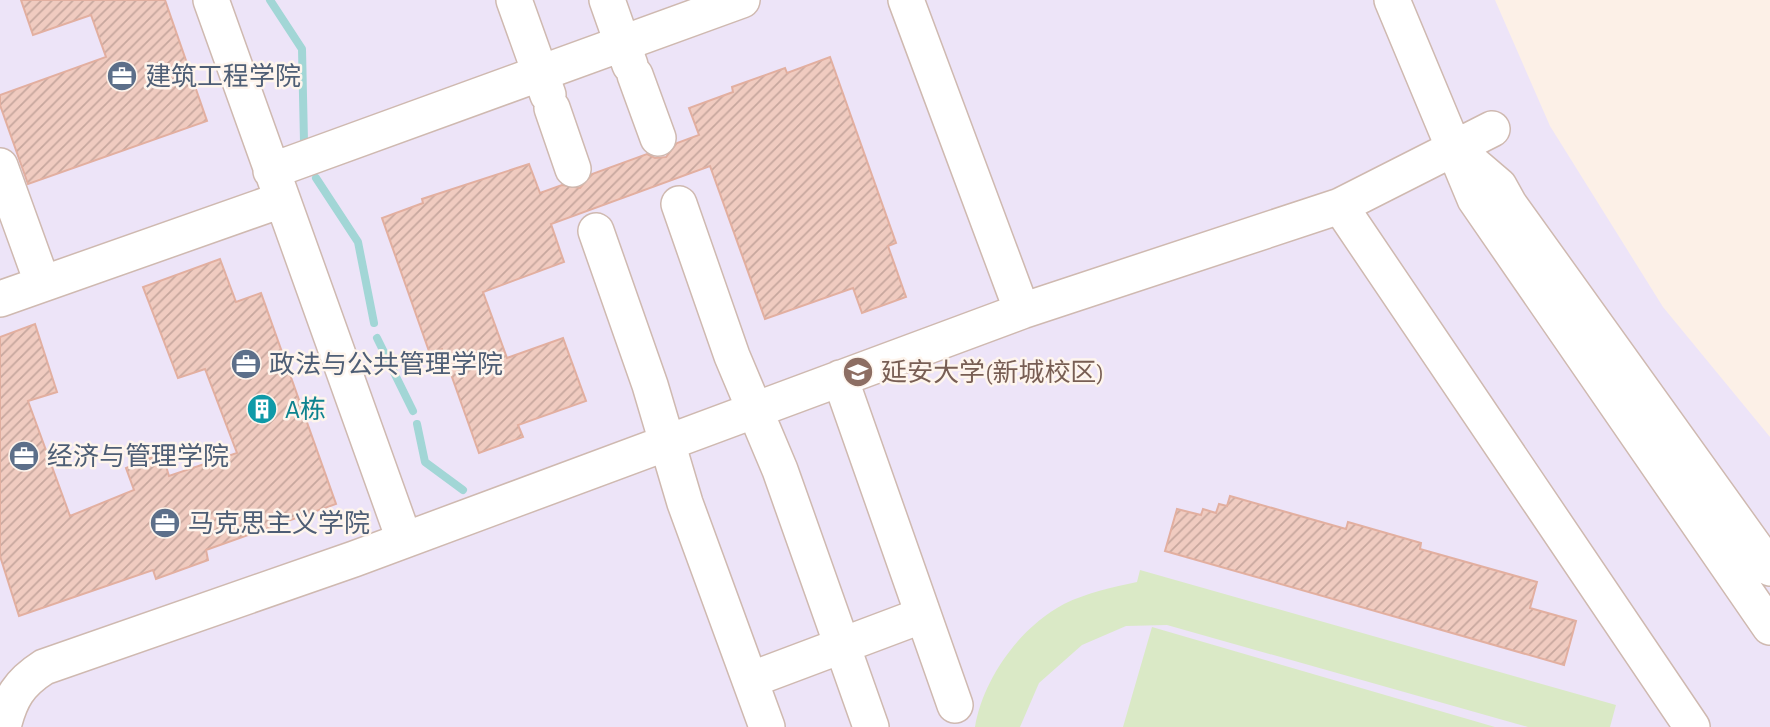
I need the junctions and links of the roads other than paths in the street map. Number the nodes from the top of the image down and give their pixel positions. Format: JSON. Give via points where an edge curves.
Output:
{"nodes":[{"id":1,"x":211,"y":0,"type":"edge"},
{"id":2,"x":514,"y":0,"type":"edge"},
{"id":3,"x":607,"y":0,"type":"edge"},
{"id":4,"x":742,"y":0,"type":"edge"},
{"id":5,"x":906,"y":0,"type":"edge"},
{"id":6,"x":1392,"y":0,"type":"edge"},
{"id":7,"x":629,"y":61,"type":"junction"},
{"id":8,"x":547,"y":92,"type":"junction"},
{"id":9,"x":1492,"y":129,"type":"dead end"},
{"id":10,"x":658,"y":138,"type":"dead end"},
{"id":11,"x":1455,"y":148,"type":"junction"},
{"id":12,"x":0,"y":166,"type":"edge"},
{"id":13,"x":573,"y":169,"type":"dead end"},
{"id":14,"x":276,"y":186,"type":"junction"},
{"id":15,"x":679,"y":204,"type":"dead end"},
{"id":16,"x":1340,"y":206,"type":"junction"},
{"id":17,"x":596,"y":231,"type":"dead end"},
{"id":18,"x":42,"y":282,"type":"junction"},
{"id":19,"x":0,"y":299,"type":"edge"},
{"id":20,"x":1022,"y":311,"type":"junction"},
{"id":21,"x":840,"y":378,"type":"junction"},
{"id":22,"x":754,"y":409,"type":"junction"},
{"id":23,"x":666,"y":442,"type":"junction"},
{"id":24,"x":404,"y":539,"type":"junction"},
{"id":25,"x":1770,"y":568,"type":"edge"},
{"id":26,"x":923,"y":615,"type":"junction"},
{"id":27,"x":1770,"y":627,"type":"edge"},
{"id":28,"x":842,"y":646,"type":"junction"},
{"id":29,"x":750,"y":680,"type":"junction"},
{"id":30,"x":955,"y":705,"type":"dead end"},
{"id":31,"x":2,"y":727,"type":"edge"},
{"id":32,"x":767,"y":727,"type":"edge"},
{"id":33,"x":871,"y":727,"type":"edge"},
{"id":34,"x":1692,"y":727,"type":"edge"}],
"edges":[{"from":1,"to":14,"type":"street"},
{"from":2,"to":8,"type":"street"},
{"from":3,"to":7,"type":"street"},
{"from":4,"to":7,"type":"street"},
{"from":5,"to":20,"type":"street"},
{"from":6,"to":11,"type":"street"},
{"from":7,"to":8,"type":"street"},
{"from":7,"to":10,"type":"street"},
{"from":8,"to":13,"type":"street"},
{"from":8,"to":14,"type":"street"},
{"from":9,"to":11,"type":"street"},
{"from":11,"to":16,"type":"street"},
{"from":11,"to":25,"type":"street","via":[[1499,186]]},
{"from":11,"to":27,"type":"street","via":[[1475,199]]},
{"from":12,"to":18,"type":"street"},
{"from":14,"to":18,"type":"street"},
{"from":14,"to":24,"type":"street"},
{"from":15,"to":22,"type":"street"},
{"from":16,"to":20,"type":"street"},
{"from":16,"to":34,"type":"street"},
{"from":17,"to":23,"type":"street"},
{"from":18,"to":19,"type":"street"},
{"from":20,"to":21,"type":"street"},
{"from":21,"to":22,"type":"street"},
{"from":21,"to":26,"type":"street"},
{"from":22,"to":23,"type":"street"},
{"from":22,"to":28,"type":"street"},
{"from":23,"to":24,"type":"street"},
{"from":23,"to":29,"type":"street"},
{"from":24,"to":31,"type":"street","via":[[44,667],[25,680],[10,700]]},
{"from":26,"to":28,"type":"street"},
{"from":26,"to":30,"type":"street"},
{"from":28,"to":29,"type":"street"},
{"from":28,"to":33,"type":"street"},
{"from":29,"to":32,"type":"street"}]}
